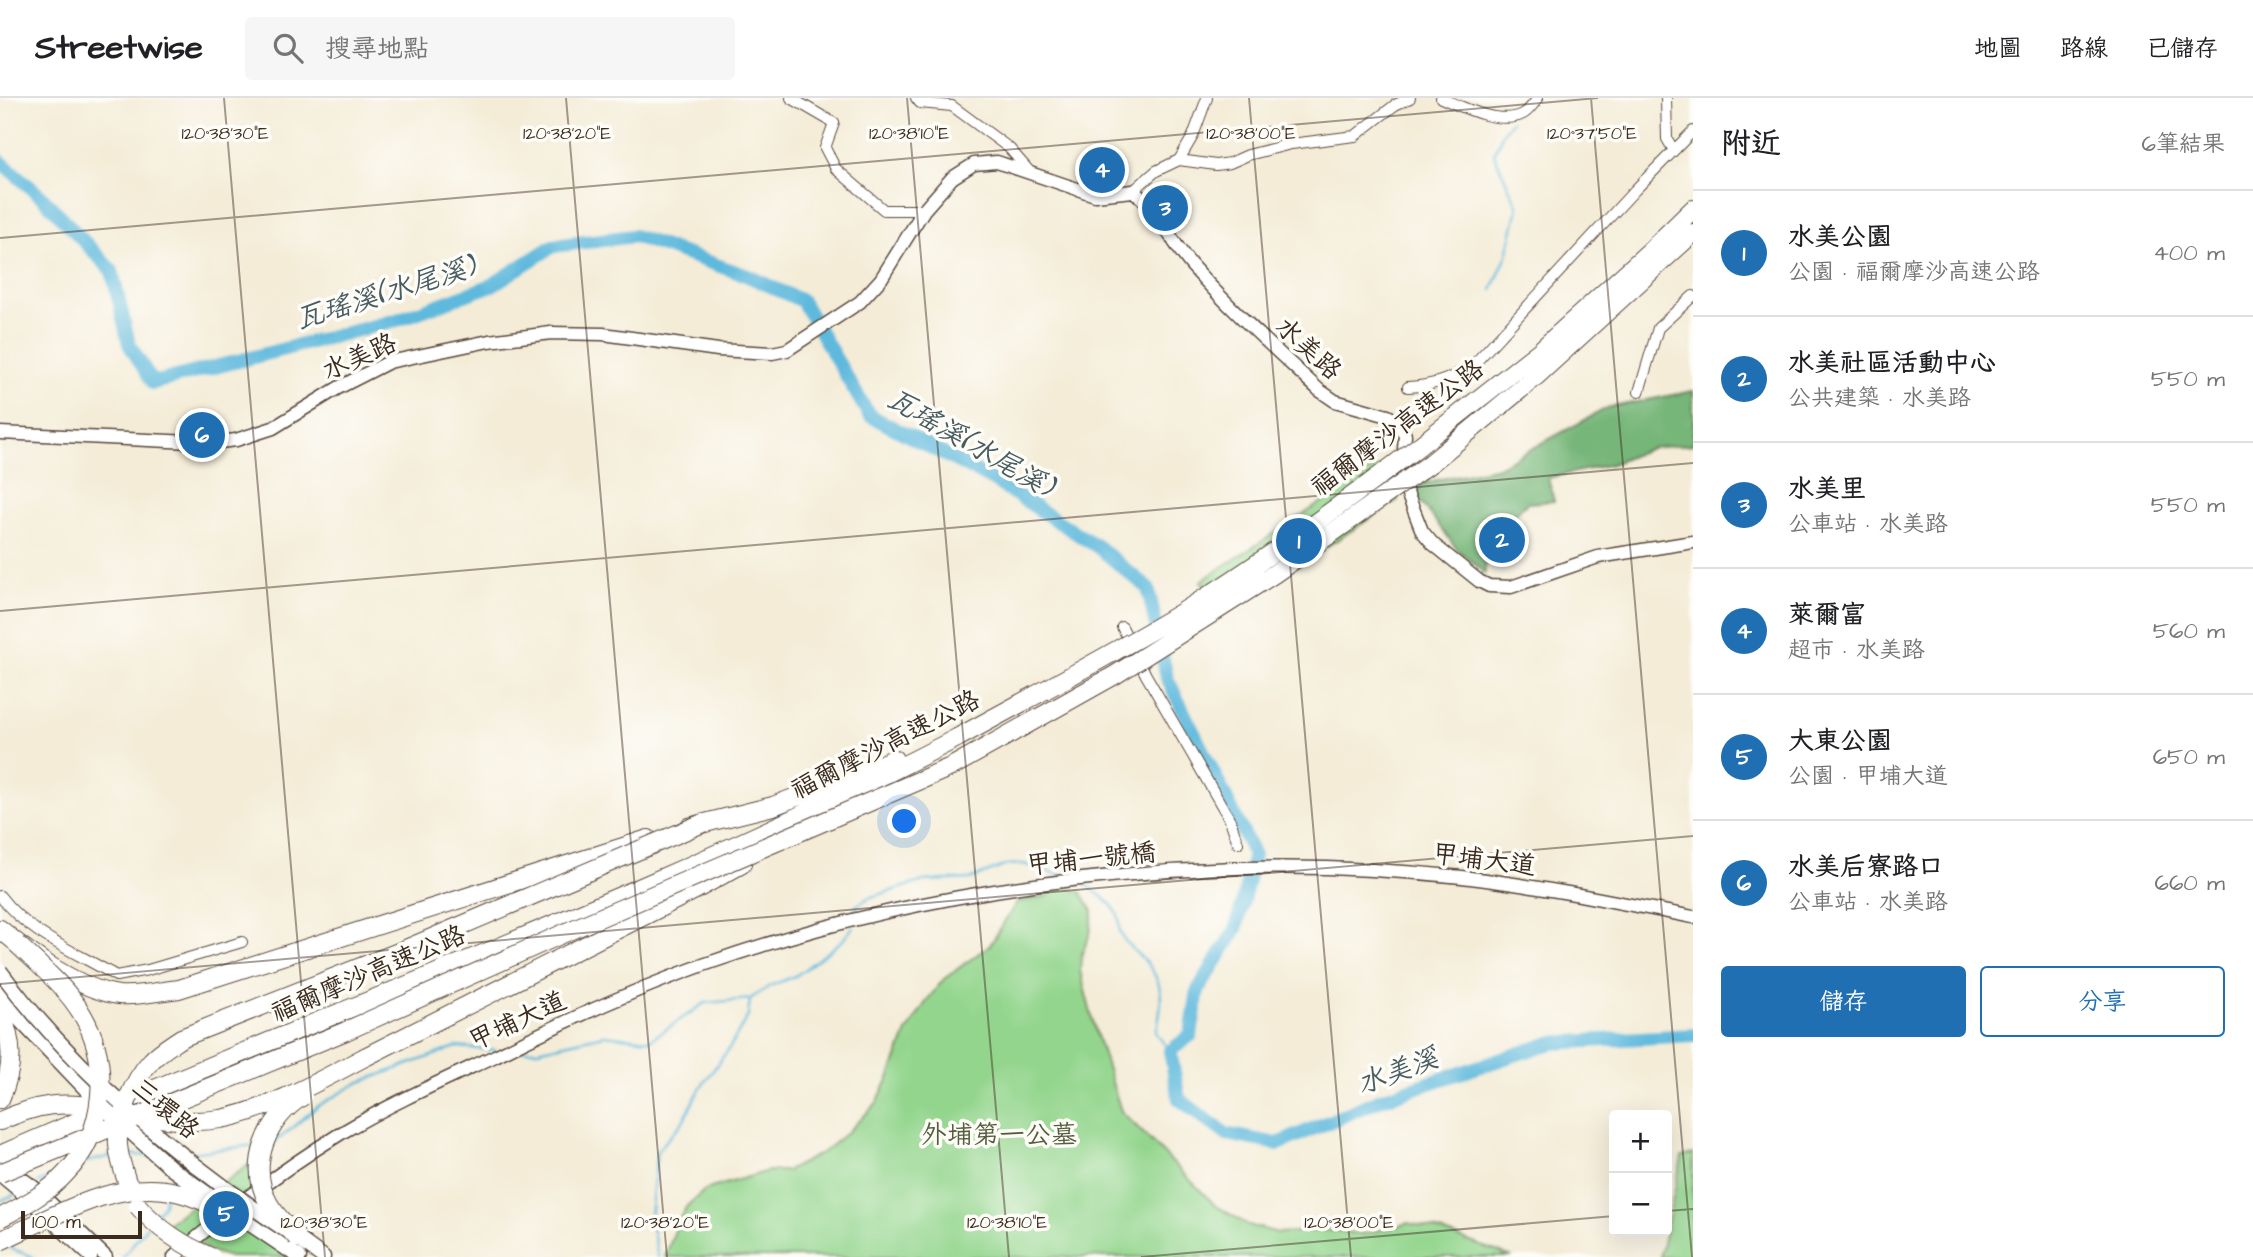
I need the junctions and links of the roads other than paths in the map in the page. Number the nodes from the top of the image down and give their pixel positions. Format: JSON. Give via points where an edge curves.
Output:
{"nodes":[{"id":1,"x":791,"y":98,"type":"edge"},
{"id":2,"x":916,"y":98,"type":"edge"},
{"id":3,"x":1208,"y":98,"type":"edge"},
{"id":4,"x":1410,"y":98,"type":"edge"},
{"id":5,"x":1441,"y":98,"type":"edge"},
{"id":6,"x":1538,"y":98,"type":"edge"},
{"id":7,"x":1667,"y":98,"type":"edge"},
{"id":8,"x":1693,"y":131,"type":"edge"},
{"id":9,"x":1673,"y":149,"type":"junction"},
{"id":10,"x":1179,"y":160,"type":"junction"},
{"id":11,"x":1030,"y":173,"type":"junction"},
{"id":12,"x":1133,"y":191,"type":"junction"},
{"id":13,"x":1693,"y":209,"type":"edge"},
{"id":14,"x":924,"y":210,"type":"junction"},
{"id":15,"x":1693,"y":233,"type":"edge"},
{"id":16,"x":1693,"y":296,"type":"edge"},
{"id":17,"x":1408,"y":387,"type":"dead end"},
{"id":18,"x":1639,"y":392,"type":"dead end"},
{"id":19,"x":0,"y":433,"type":"edge"},
{"id":20,"x":1693,"y":542,"type":"edge"},
{"id":21,"x":1122,"y":626,"type":"dead end"},
{"id":22,"x":957,"y":738,"type":"junction"},
{"id":23,"x":704,"y":823,"type":"junction"},
{"id":24,"x":786,"y":838,"type":"junction"},
{"id":25,"x":1238,"y":843,"type":"dead end"},
{"id":26,"x":1268,"y":869,"type":"joint"},
{"id":27,"x":0,"y":896,"type":"edge"},
{"id":28,"x":920,"y":906,"type":"joint"},
{"id":29,"x":1693,"y":917,"type":"edge"},
{"id":30,"x":0,"y":929,"type":"edge"},
{"id":31,"x":242,"y":942,"type":"dead end"},
{"id":32,"x":17,"y":944,"type":"junction"},
{"id":33,"x":0,"y":971,"type":"edge"},
{"id":34,"x":0,"y":993,"type":"edge"},
{"id":35,"x":0,"y":1010,"type":"edge"},
{"id":36,"x":365,"y":1057,"type":"junction"},
{"id":37,"x":0,"y":1098,"type":"edge"},
{"id":38,"x":103,"y":1107,"type":"junction"},
{"id":39,"x":131,"y":1114,"type":"junction"},
{"id":40,"x":0,"y":1121,"type":"edge"},
{"id":41,"x":0,"y":1156,"type":"edge"},
{"id":42,"x":0,"y":1163,"type":"edge"},
{"id":43,"x":0,"y":1174,"type":"edge"},
{"id":44,"x":237,"y":1215,"type":"junction"},
{"id":45,"x":0,"y":1218,"type":"edge"},
{"id":46,"x":297,"y":1238,"type":"junction"},
{"id":47,"x":0,"y":1241,"type":"edge"},
{"id":48,"x":91,"y":1257,"type":"edge"},
{"id":49,"x":106,"y":1257,"type":"edge"},
{"id":50,"x":174,"y":1257,"type":"edge"},
{"id":51,"x":211,"y":1257,"type":"edge"},
{"id":52,"x":299,"y":1257,"type":"edge"},
{"id":53,"x":323,"y":1257,"type":"edge"}],
"edges":[{"from":1,"to":14,"type":"street","via":[[834,122],[825,148],[836,169],[862,192],[884,210]]},
{"from":2,"to":11,"type":"street","via":[[919,103],[952,106],[1009,148]]},
{"from":3,"to":10,"type":"street"},
{"from":4,"to":10,"type":"street","via":[[1395,104],[1355,136],[1291,144],[1216,165]]},
{"from":5,"to":6,"type":"street","via":[[1478,113],[1504,117],[1523,114]]},
{"from":7,"to":9,"type":"street","via":[[1667,139]]},
{"from":8,"to":9,"type":"street"},
{"from":9,"to":17,"type":"street","via":[[1476,362],[1443,381]]},
{"from":10,"to":12,"type":"street","via":[[1156,171]]},
{"from":11,"to":12,"type":"street","via":[[1095,195]]},
{"from":11,"to":14,"type":"street","via":[[997,162],[974,164],[952,178]]},
{"from":12,"to":20,"type":"street","name":"水美路","via":[[1146,201],[1219,296],[1319,390],[1335,401],[1398,423],[1405,435],[1402,480],[1422,531],[1479,581],[1511,587],[1598,557]]},
{"from":13,"to":22,"type":"highway","name":"福爾摩沙高速公路","bridge":true,"via":[[1542,349],[1352,496],[1186,610]]},
{"from":14,"to":19,"type":"street","name":"水美路","via":[[881,279],[860,302],[787,350],[729,351],[603,334],[551,333],[389,362],[273,428],[236,440],[212,443]]},
{"from":15,"to":24,"type":"highway","name":"福爾摩沙高速公路","bridge":true,"via":[[1533,379],[1431,463],[1274,574],[1115,675],[951,767]]},
{"from":16,"to":18,"type":"street","via":[[1658,328]]},
{"from":21,"to":25,"type":"street","via":[[1230,820]]},
{"from":22,"to":23,"type":"highway","via":[[773,806]]},
{"from":22,"to":41,"type":"highway","name":"福爾摩沙高速公路","bridge":true,"via":[[858,789],[642,887]]},
{"from":23,"to":32,"type":"highway","bridge":true,"via":[[179,989],[120,995],[97,989]]},
{"from":23,"to":51,"type":"highway","bridge":true,"via":[[181,1038],[161,1052],[149,1063],[125,1106],[118,1129],[122,1166],[131,1194],[148,1218],[187,1247]]},
{"from":24,"to":36,"type":"highway","bridge":true,"via":[[696,889]]},
{"from":24,"to":43,"type":"highway","name":"福爾摩沙高速公路","bridge":true,"via":[[346,1031]]},
{"from":26,"to":28,"type":"street","name":"甲埔一號橋","via":[[1048,884]]},
{"from":26,"to":29,"type":"street","name":"甲埔大道","via":[[1458,877]]},
{"from":27,"to":31,"type":"street","via":[[36,929],[116,976]]},
{"from":28,"to":50,"type":"street","name":"甲埔大道","via":[[839,924],[703,965],[541,1033],[346,1130],[250,1195]]},
{"from":30,"to":32,"type":"highway"},
{"from":32,"to":45,"type":"highway","bridge":true,"via":[[82,1012],[97,1052],[101,1087],[94,1126],[69,1171]]},
{"from":33,"to":39,"type":"main road","name":"三環路","bridge":true,"via":[[39,1020]]},
{"from":34,"to":38,"type":"main road","name":"三環路"},
{"from":35,"to":37,"type":"highway","via":[[10,1036],[11,1055]]},
{"from":36,"to":39,"type":"highway","bridge":true,"via":[[245,1113],[192,1120]]},
{"from":36,"to":46,"type":"highway","bridge":true,"via":[[279,1114],[263,1144],[260,1174],[268,1203]]},
{"from":38,"to":39,"type":"main road","bridge":true},
{"from":38,"to":40,"type":"highway","via":[[65,1103]]},
{"from":38,"to":44,"type":"main road","name":"三環路","bridge":true,"via":[[172,1168]]},
{"from":39,"to":46,"type":"main road","name":"三環路","bridge":true},
{"from":42,"to":49,"type":"street","via":[[34,1186]]},
{"from":43,"to":48,"type":"street"},
{"from":44,"to":47,"type":"highway","bridge":true,"via":[[175,1192],[131,1191],[72,1208]]},
{"from":44,"to":52,"type":"main road","name":"三環路"},
{"from":46,"to":53,"type":"main road","name":"三環路"}]}
